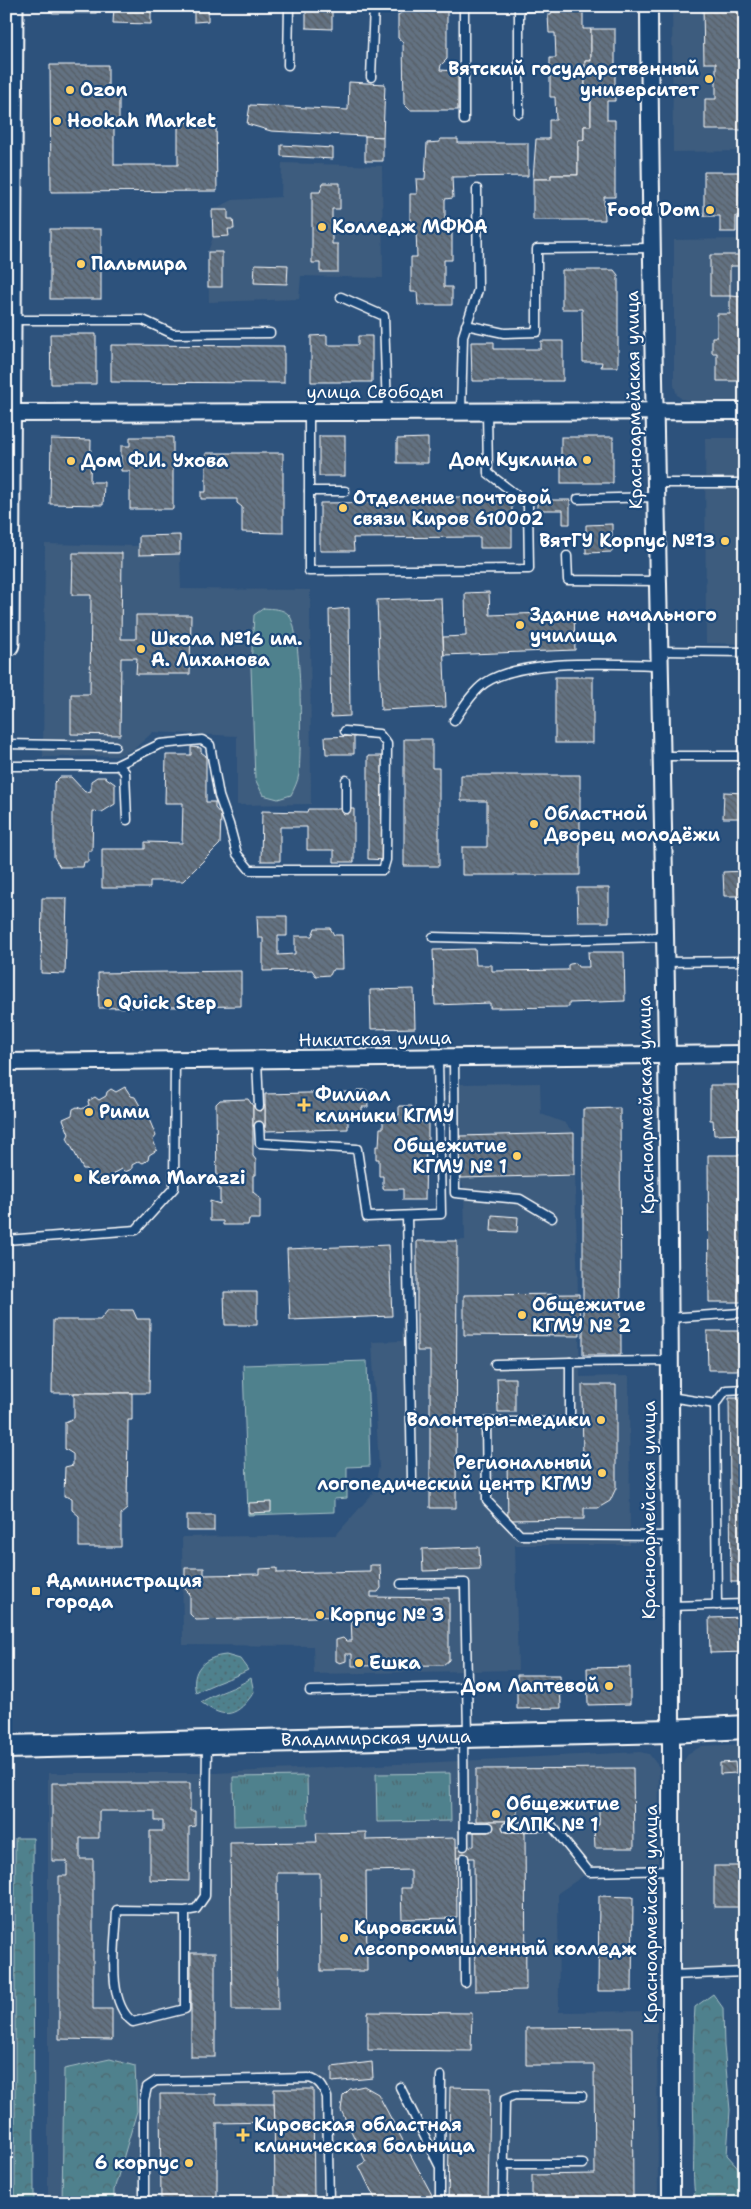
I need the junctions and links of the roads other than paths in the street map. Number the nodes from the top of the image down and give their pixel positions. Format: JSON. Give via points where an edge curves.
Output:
{"nodes":[{"id":1,"x":10,"y":6,"type":"edge"},
{"id":2,"x":289,"y":6,"type":"edge"},
{"id":3,"x":374,"y":6,"type":"edge"},
{"id":4,"x":464,"y":6,"type":"edge"},
{"id":5,"x":519,"y":6,"type":"edge"},
{"id":6,"x":552,"y":6,"type":"edge"},
{"id":7,"x":649,"y":6,"type":"edge"},
{"id":8,"x":288,"y":65,"type":"dead end"},
{"id":9,"x":8,"y":76,"type":"edge"},
{"id":10,"x":371,"y":77,"type":"dead end"},
{"id":11,"x":519,"y":113,"type":"dead end"},
{"id":12,"x":464,"y":120,"type":"dead end"},
{"id":13,"x":477,"y":189,"type":"dead end"},
{"id":14,"x":8,"y":219,"type":"edge"},
{"id":15,"x":650,"y":248,"type":"junction"},
{"id":16,"x":341,"y":297,"type":"dead end"},
{"id":17,"x":9,"y":320,"type":"junction"},
{"id":18,"x":466,"y":325,"type":"junction"},
{"id":19,"x":270,"y":334,"type":"dead end"},
{"id":20,"x":654,"y":410,"type":"junction"},
{"id":21,"x":745,"y":411,"type":"edge"},
{"id":22,"x":309,"y":412,"type":"junction"},
{"id":23,"x":387,"y":412,"type":"junction"},
{"id":24,"x":461,"y":412,"type":"junction"},
{"id":25,"x":487,"y":412,"type":"junction"},
{"id":26,"x":8,"y":413,"type":"edge"},
{"id":27,"x":745,"y":483,"type":"edge"},
{"id":28,"x":656,"y":490,"type":"junction"},
{"id":29,"x":309,"y":491,"type":"junction"},
{"id":30,"x":345,"y":491,"type":"dead end"},
{"id":31,"x":578,"y":499,"type":"dead end"},
{"id":32,"x":567,"y":556,"type":"dead end"},
{"id":33,"x":658,"y":581,"type":"junction"},
{"id":34,"x":6,"y":620,"type":"edge"},
{"id":35,"x":6,"y":644,"type":"edge"},
{"id":36,"x":745,"y":652,"type":"edge"},
{"id":37,"x":659,"y":658,"type":"junction"},
{"id":38,"x":454,"y":721,"type":"dead end"},
{"id":39,"x":345,"y":731,"type":"dead end"},
{"id":40,"x":6,"y":744,"type":"edge"},
{"id":41,"x":115,"y":746,"type":"dead end"},
{"id":42,"x":661,"y":756,"type":"junction"},
{"id":43,"x":745,"y":756,"type":"edge"},
{"id":44,"x":118,"y":765,"type":"junction"},
{"id":45,"x":6,"y":766,"type":"edge"},
{"id":46,"x":346,"y":780,"type":"dead end"},
{"id":47,"x":346,"y":809,"type":"dead end"},
{"id":48,"x":127,"y":820,"type":"dead end"},
{"id":49,"x":433,"y":937,"type":"dead end"},
{"id":50,"x":664,"y":937,"type":"junction"},
{"id":51,"x":745,"y":961,"type":"edge"},
{"id":52,"x":665,"y":962,"type":"junction"},
{"id":53,"x":745,"y":1054,"type":"edge"},
{"id":54,"x":667,"y":1055,"type":"junction"},
{"id":55,"x":446,"y":1058,"type":"junction"},
{"id":56,"x":175,"y":1060,"type":"junction"},
{"id":57,"x":257,"y":1060,"type":"junction"},
{"id":58,"x":6,"y":1062,"type":"edge"},
{"id":59,"x":259,"y":1106,"type":"dead end"},
{"id":60,"x":259,"y":1126,"type":"dead end"},
{"id":61,"x":406,"y":1216,"type":"junction"},
{"id":62,"x":552,"y":1218,"type":"dead end"},
{"id":63,"x":6,"y":1240,"type":"edge"},
{"id":64,"x":745,"y":1309,"type":"edge"},
{"id":65,"x":668,"y":1318,"type":"junction"},
{"id":66,"x":668,"y":1361,"type":"junction"},
{"id":67,"x":570,"y":1362,"type":"junction"},
{"id":68,"x":495,"y":1364,"type":"dead end"},
{"id":69,"x":745,"y":1389,"type":"edge"},
{"id":70,"x":669,"y":1396,"type":"junction"},
{"id":71,"x":715,"y":1404,"type":"junction"},
{"id":72,"x":412,"y":1478,"type":"dead end"},
{"id":73,"x":669,"y":1536,"type":"junction"},
{"id":74,"x":401,"y":1584,"type":"dead end"},
{"id":75,"x":745,"y":1604,"type":"edge"},
{"id":76,"x":716,"y":1605,"type":"junction"},
{"id":77,"x":670,"y":1606,"type":"junction"},
{"id":78,"x":467,"y":1687,"type":"junction"},
{"id":79,"x":310,"y":1691,"type":"dead end"},
{"id":80,"x":745,"y":1727,"type":"edge"},
{"id":81,"x":671,"y":1732,"type":"junction"},
{"id":82,"x":465,"y":1736,"type":"junction"},
{"id":83,"x":207,"y":1742,"type":"junction"},
{"id":84,"x":6,"y":1747,"type":"edge"},
{"id":85,"x":464,"y":1827,"type":"junction"},
{"id":86,"x":489,"y":1827,"type":"dead end"},
{"id":87,"x":507,"y":1827,"type":"dead end"},
{"id":88,"x":464,"y":1846,"type":"dead end"},
{"id":89,"x":464,"y":1858,"type":"dead end"},
{"id":90,"x":671,"y":1870,"type":"junction"},
{"id":91,"x":185,"y":1911,"type":"junction"},
{"id":92,"x":744,"y":1972,"type":"edge"},
{"id":93,"x":671,"y":1975,"type":"junction"},
{"id":94,"x":466,"y":1982,"type":"dead end"},
{"id":95,"x":745,"y":2012,"type":"edge"},
{"id":96,"x":442,"y":2076,"type":"dead end"},
{"id":97,"x":400,"y":2088,"type":"dead end"},
{"id":98,"x":582,"y":2096,"type":"dead end"},
{"id":99,"x":503,"y":2164,"type":"junction"},
{"id":100,"x":583,"y":2164,"type":"dead end"},
{"id":101,"x":440,"y":2167,"type":"junction"},
{"id":102,"x":144,"y":2203,"type":"edge"},
{"id":103,"x":329,"y":2203,"type":"edge"},
{"id":104,"x":440,"y":2203,"type":"edge"},
{"id":105,"x":503,"y":2203,"type":"edge"},
{"id":106,"x":670,"y":2203,"type":"edge"}],
"edges":[{"from":1,"to":9,"type":"main road"},
{"from":2,"to":8,"type":"lane"},
{"from":3,"to":10,"type":"lane"},
{"from":4,"to":12,"type":"lane"},
{"from":5,"to":6,"type":"lane"},
{"from":5,"to":11,"type":"lane"},
{"from":7,"to":15,"type":"street","name":"Красноармейская улица"},
{"from":9,"to":14,"type":"main road"},
{"from":13,"to":18,"type":"lane","via":[[478,290]]},
{"from":14,"to":17,"type":"main road"},
{"from":15,"to":18,"type":"lane","via":[[537,249],[537,332],[504,332]]},
{"from":15,"to":20,"type":"street","name":"Красноармейская улица"},
{"from":16,"to":23,"type":"lane","via":[[384,316]]},
{"from":17,"to":19,"type":"lane","via":[[143,320],[172,334]]},
{"from":17,"to":26,"type":"main road"},
{"from":18,"to":24,"type":"lane"},
{"from":20,"to":21,"type":"street","name":"улица Свободы"},
{"from":20,"to":25,"type":"street","name":"улица Свободы"},
{"from":20,"to":28,"type":"street","name":"Красноармейская улица"},
{"from":22,"to":23,"type":"street","name":"улица Свободы"},
{"from":22,"to":26,"type":"street","name":"улица Свободы"},
{"from":22,"to":29,"type":"lane"},
{"from":23,"to":24,"type":"street","name":"улица Свободы"},
{"from":24,"to":25,"type":"street","name":"улица Свободы"},
{"from":25,"to":29,"type":"lane","via":[[488,473],[528,504],[529,570],[310,571]]},
{"from":26,"to":34,"type":"main road"},
{"from":27,"to":28,"type":"lane"},
{"from":28,"to":31,"type":"lane"},
{"from":28,"to":33,"type":"street","name":"Красноармейская улица"},
{"from":29,"to":30,"type":"lane"},
{"from":32,"to":33,"type":"lane","via":[[568,580]]},
{"from":33,"to":37,"type":"street","name":"Красноармейская улица"},
{"from":34,"to":35,"type":"main road"},
{"from":36,"to":37,"type":"lane"},
{"from":37,"to":38,"type":"lane","via":[[508,672],[484,684]]},
{"from":37,"to":42,"type":"street","name":"Красноармейская улица"},
{"from":39,"to":44,"type":"lane","via":[[379,734],[387,744],[386,860],[383,870],[345,866],[250,870],[237,854],[218,796],[210,745],[202,740],[160,744]]},
{"from":40,"to":41,"type":"lane"},
{"from":42,"to":43,"type":"lane"},
{"from":42,"to":50,"type":"street","name":"Красноармейская улица"},
{"from":44,"to":45,"type":"lane","via":[[95,768]]},
{"from":44,"to":48,"type":"lane","via":[[126,772]]},
{"from":46,"to":47,"type":"lane"},
{"from":49,"to":50,"type":"lane","via":[[549,940]]},
{"from":50,"to":52,"type":"street","name":"Красноармейская улица"},
{"from":51,"to":52,"type":"lane"},
{"from":52,"to":54,"type":"street","name":"Красноармейская улица"},
{"from":53,"to":54,"type":"street","name":"Никитская улица"},
{"from":54,"to":55,"type":"street","name":"Никитская улица"},
{"from":54,"to":65,"type":"street","name":"Красноармейская улица"},
{"from":55,"to":57,"type":"street","name":"Никитская улица"},
{"from":55,"to":61,"type":"lane","via":[[441,1214]]},
{"from":55,"to":62,"type":"lane","via":[[455,1193],[520,1199]]},
{"from":56,"to":57,"type":"street","name":"Никитская улица"},
{"from":56,"to":58,"type":"street","name":"Никитская улица"},
{"from":56,"to":63,"type":"lane","via":[[174,1188],[136,1230]]},
{"from":57,"to":59,"type":"lane"},
{"from":60,"to":61,"type":"lane","via":[[260,1143],[357,1149],[366,1217]]},
{"from":61,"to":72,"type":"lane"},
{"from":64,"to":65,"type":"lane","via":[[741,1313]]},
{"from":65,"to":66,"type":"street","name":"Красноармейская улица"},
{"from":66,"to":67,"type":"lane"},
{"from":66,"to":70,"type":"street","name":"Красноармейская улица"},
{"from":67,"to":68,"type":"lane"},
{"from":67,"to":73,"type":"lane","via":[[570,1422],[486,1422],[487,1501],[520,1536]]},
{"from":69,"to":71,"type":"lane","via":[[726,1390]]},
{"from":70,"to":71,"type":"lane"},
{"from":70,"to":73,"type":"street","name":"Красноармейская улица"},
{"from":71,"to":76,"type":"lane"},
{"from":73,"to":77,"type":"street","name":"Красноармейская улица"},
{"from":74,"to":78,"type":"lane","via":[[464,1583]]},
{"from":75,"to":76,"type":"lane"},
{"from":76,"to":77,"type":"lane"},
{"from":77,"to":81,"type":"street","name":"Красноармейская улица"},
{"from":78,"to":79,"type":"lane"},
{"from":78,"to":82,"type":"lane"},
{"from":80,"to":81,"type":"main road","name":"Владимирская улица"},
{"from":81,"to":82,"type":"main road","name":"Владимирская улица"},
{"from":81,"to":90,"type":"street","name":"Красноармейская улица"},
{"from":82,"to":83,"type":"main road","name":"Владимирская улица"},
{"from":82,"to":85,"type":"lane"},
{"from":83,"to":84,"type":"main road","name":"Владимирская улица"},
{"from":83,"to":91,"type":"lane","via":[[205,1896],[196,1908]]},
{"from":85,"to":86,"type":"lane"},
{"from":85,"to":88,"type":"lane"},
{"from":87,"to":90,"type":"lane","via":[[552,1826],[589,1872]]},
{"from":89,"to":94,"type":"lane"},
{"from":90,"to":93,"type":"street","name":"Красноармейская улица"},
{"from":91,"to":91,"type":"lane","via":[[117,1910],[115,1990],[125,2016],[133,2022],[185,2009]]},
{"from":92,"to":93,"type":"lane"},
{"from":92,"to":95,"type":"lane"},
{"from":93,"to":106,"type":"street","name":"Красноармейская улица"},
{"from":96,"to":101,"type":"lane"},
{"from":97,"to":101,"type":"lane"},
{"from":98,"to":99,"type":"lane","via":[[509,2096],[505,2099]]},
{"from":99,"to":100,"type":"lane"},
{"from":99,"to":105,"type":"lane"},
{"from":101,"to":104,"type":"lane"},
{"from":102,"to":103,"type":"lane","via":[[144,2100],[147,2087],[156,2081],[309,2078],[317,2080],[327,2096]]}]}
